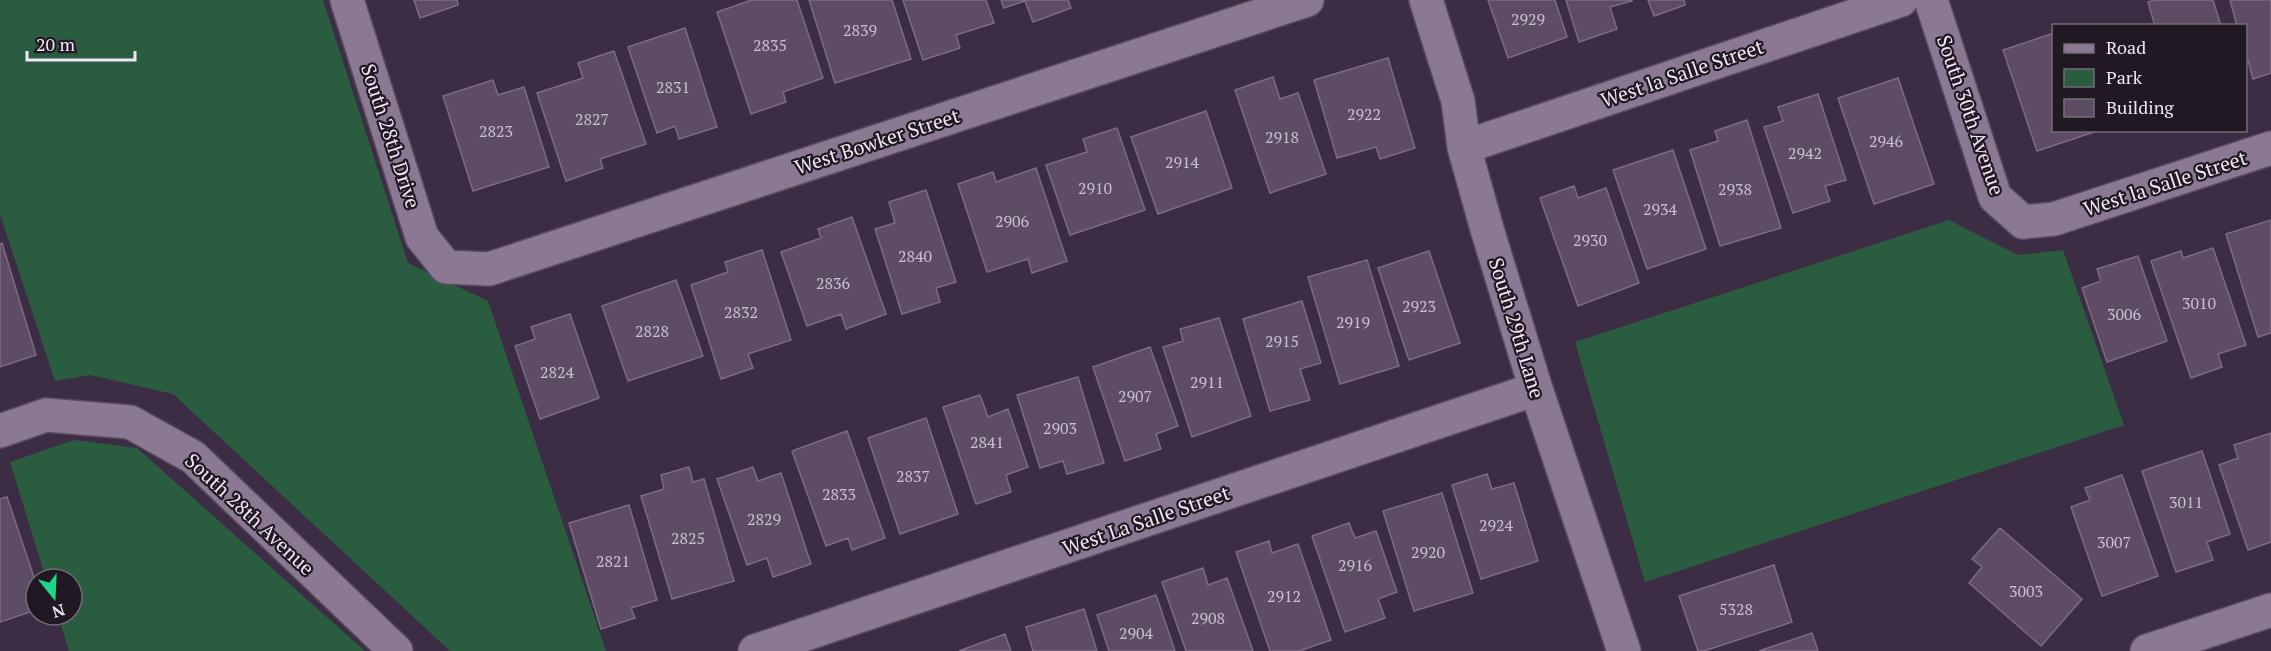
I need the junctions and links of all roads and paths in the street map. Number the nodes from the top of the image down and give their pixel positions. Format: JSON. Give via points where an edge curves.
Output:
{"nodes":[{"id":1,"x":347,"y":0,"type":"edge"},
{"id":2,"x":1306,"y":0,"type":"edge"},
{"id":3,"x":1426,"y":0,"type":"edge"},
{"id":4,"x":1901,"y":0,"type":"edge"},
{"id":5,"x":1931,"y":0,"type":"edge"},
{"id":6,"x":1464,"y":147,"type":"junction"},
{"id":7,"x":2271,"y":148,"type":"edge"},
{"id":8,"x":2023,"y":222,"type":"joint"},
{"id":9,"x":446,"y":267,"type":"joint"},
{"id":10,"x":1536,"y":389,"type":"junction"},
{"id":11,"x":0,"y":431,"type":"edge"},
{"id":12,"x":2271,"y":610,"type":"edge"},
{"id":13,"x":396,"y":651,"type":"edge"},
{"id":14,"x":755,"y":651,"type":"edge"},
{"id":15,"x":1624,"y":651,"type":"edge"},
{"id":16,"x":2147,"y":651,"type":"edge"}],
"edges":[{"from":1,"to":9,"type":"street","name":"South 28th Drive","via":[[422,237]]},
{"from":2,"to":9,"type":"street","name":"West Bowker Street","via":[[489,269]]},
{"from":3,"to":6,"type":"street","name":"South 29th Lane","via":[[1458,101]]},
{"from":4,"to":6,"type":"street","name":"West la Salle Street"},
{"from":5,"to":8,"type":"street","name":"South 30th Avenue","via":[[1995,197]]},
{"from":6,"to":10,"type":"street","name":"South 29th Lane"},
{"from":7,"to":8,"type":"street","name":"West la Salle Street","via":[[2054,219]]},
{"from":10,"to":14,"type":"street","name":"West La Salle Street"},
{"from":10,"to":15,"type":"street","name":"South 29th Lane"},
{"from":11,"to":13,"type":"street","name":"South 28th Avenue","via":[[46,415],[130,422],[193,457]]},
{"from":12,"to":16,"type":"street"}]}
